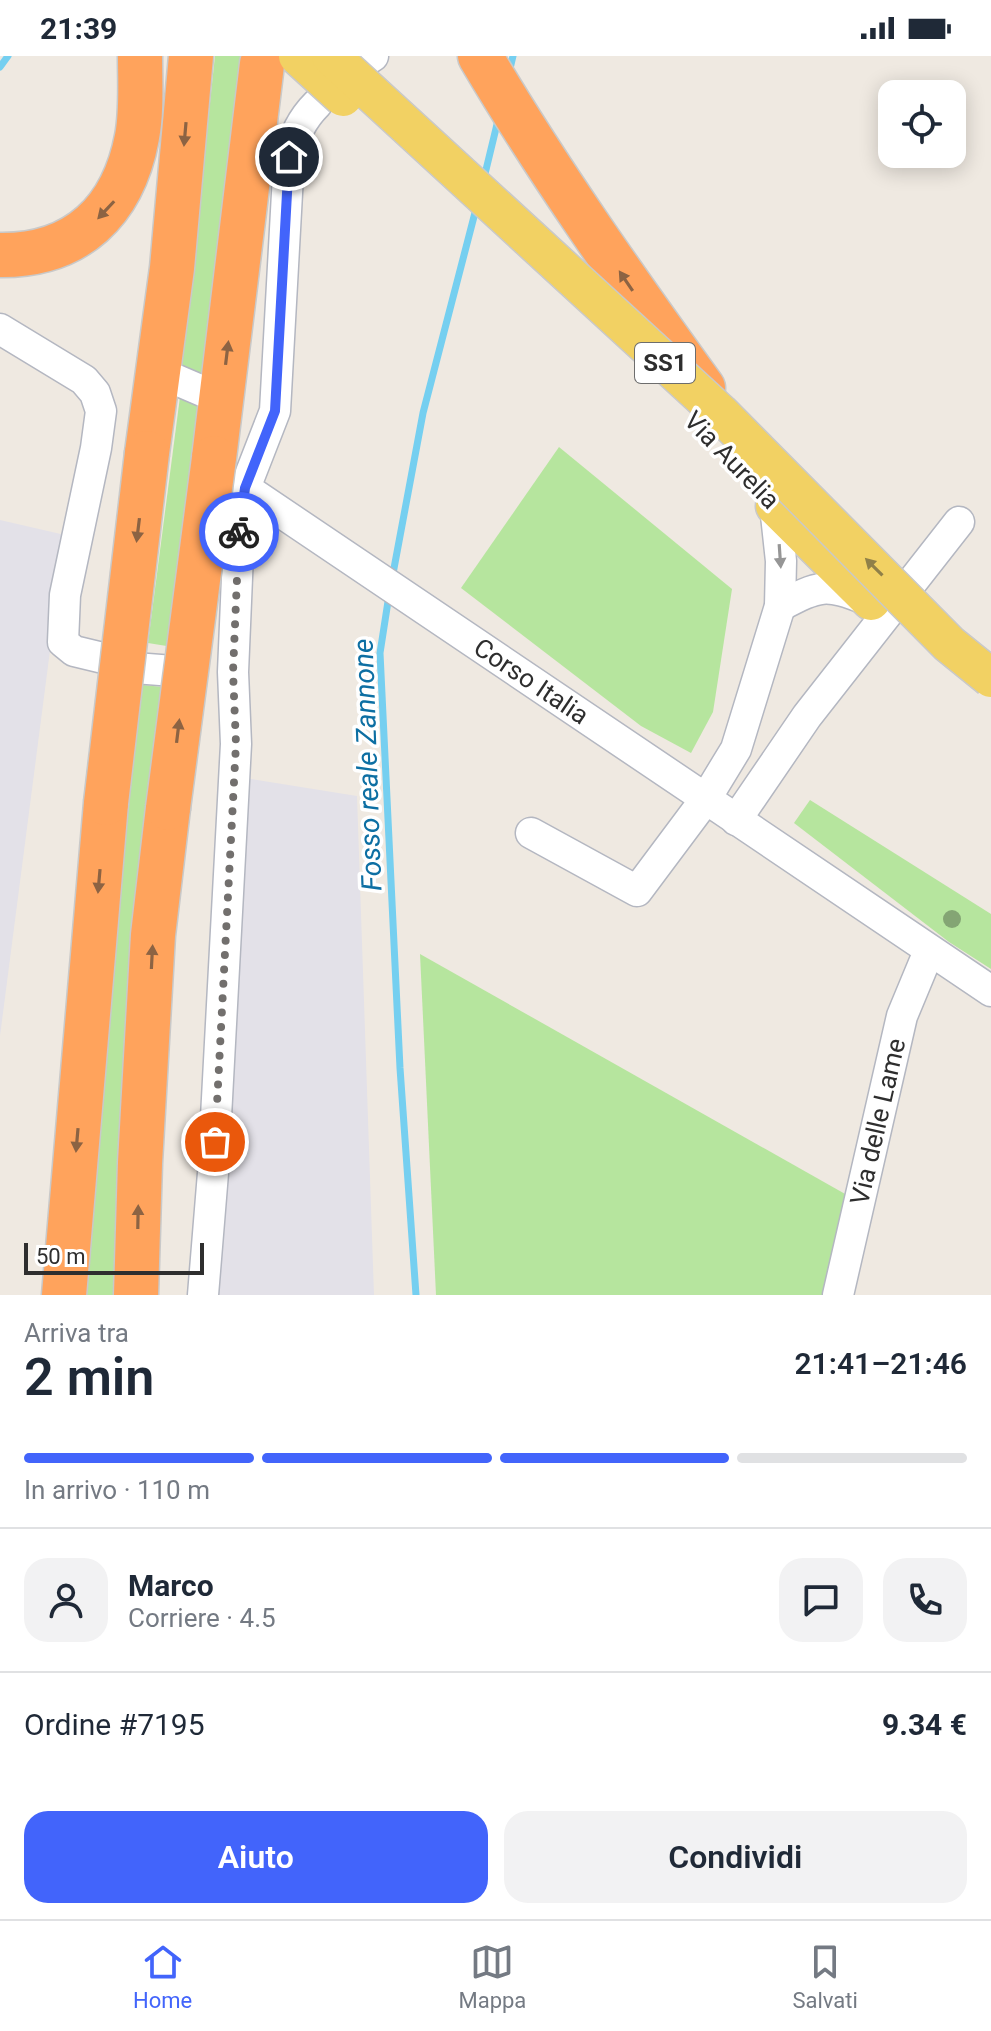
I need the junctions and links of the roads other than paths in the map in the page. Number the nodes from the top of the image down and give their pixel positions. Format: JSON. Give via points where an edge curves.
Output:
{"nodes":[{"id":1,"x":140,"y":56,"type":"edge"},
{"id":2,"x":191,"y":56,"type":"edge"},
{"id":3,"x":480,"y":56,"type":"edge"},
{"id":4,"x":302,"y":68,"type":"edge"},
{"id":5,"x":0,"y":255,"type":"edge"},
{"id":6,"x":0,"y":329,"type":"edge"},
{"id":7,"x":158,"y":372,"type":"junction"},
{"id":8,"x":221,"y":399,"type":"junction"},
{"id":9,"x":720,"y":413,"type":"junction"},
{"id":10,"x":245,"y":488,"type":"junction"},
{"id":11,"x":775,"y":506,"type":"junction"},
{"id":12,"x":959,"y":522,"type":"dead end"},
{"id":13,"x":871,"y":601,"type":"junction"},
{"id":14,"x":780,"y":606,"type":"junction"},
{"id":15,"x":112,"y":662,"type":"junction"},
{"id":16,"x":209,"y":671,"type":"junction"},
{"id":17,"x":991,"y":678,"type":"edge"},
{"id":18,"x":991,"y":698,"type":"edge"},
{"id":19,"x":705,"y":800,"type":"junction"},
{"id":20,"x":736,"y":820,"type":"junction"},
{"id":21,"x":531,"y":833,"type":"dead end"},
{"id":22,"x":929,"y":951,"type":"junction"},
{"id":23,"x":991,"y":991,"type":"edge"},
{"id":24,"x":64,"y":1295,"type":"edge"},
{"id":25,"x":136,"y":1295,"type":"edge"},
{"id":26,"x":203,"y":1295,"type":"edge"},
{"id":27,"x":838,"y":1295,"type":"edge"}],
"edges":[{"from":1,"to":5,"type":"highway","one_way":true,"via":[[138,135],[115,200],[83,232],[58,246]]},
{"from":2,"to":7,"type":"highway","one_way":true},
{"from":9,"to":3,"type":"highway","one_way":true,"bridge":true,"via":[[577,208]]},
{"from":8,"to":4,"type":"highway","one_way":true},
{"from":4,"to":9,"type":"main road","name":"Via Aurelia","number":"SS1","bridge":true},
{"from":4,"to":10,"type":"street","via":[[304,117],[289,157],[275,411]]},
{"from":4,"to":11,"type":"main road","name":"Via Aurelia","number":"SS1","bridge":true,"via":[[593,323]]},
{"from":6,"to":15,"type":"street","via":[[84,380],[95,393],[101,411],[65,595],[63,642],[74,651]]},
{"from":7,"to":8,"type":"street"},
{"from":7,"to":15,"type":"highway","one_way":true,"bridge":true},
{"from":8,"to":16,"type":"highway","bridge":true,"via":[[214,458]]},
{"from":17,"to":9,"type":"main road","name":"Via Aurelia","number":"SS1","one_way":true,"bridge":true,"via":[[949,644]]},
{"from":10,"to":16,"type":"street"},
{"from":10,"to":19,"type":"street","name":"Corso Italia"},
{"from":11,"to":13,"type":"main road","name":"Via Aurelia","number":"SS1"},
{"from":11,"to":14,"type":"street","one_way":true},
{"from":12,"to":20,"type":"street","via":[[807,716]]},
{"from":13,"to":14,"type":"street","via":[[837,588],[819,588]]},
{"from":13,"to":18,"type":"main road","name":"Via Aurelia","number":"SS1","via":[[935,662]]},
{"from":14,"to":19,"type":"street","via":[[736,749]]},
{"from":15,"to":16,"type":"street"},
{"from":15,"to":24,"type":"highway","one_way":true,"bridge":true,"via":[[106,803]]},
{"from":25,"to":16,"type":"highway","one_way":true,"bridge":true,"via":[[153,935],[168,808]]},
{"from":16,"to":26,"type":"street","via":[[236,744]]},
{"from":19,"to":20,"type":"street","name":"Corso Italia"},
{"from":19,"to":21,"type":"street","via":[[637,891]]},
{"from":20,"to":22,"type":"street","name":"Corso Italia"},
{"from":22,"to":23,"type":"street","name":"Corso Italia"},
{"from":22,"to":27,"type":"street","name":"Via delle Lame","via":[[902,1016]]}]}
